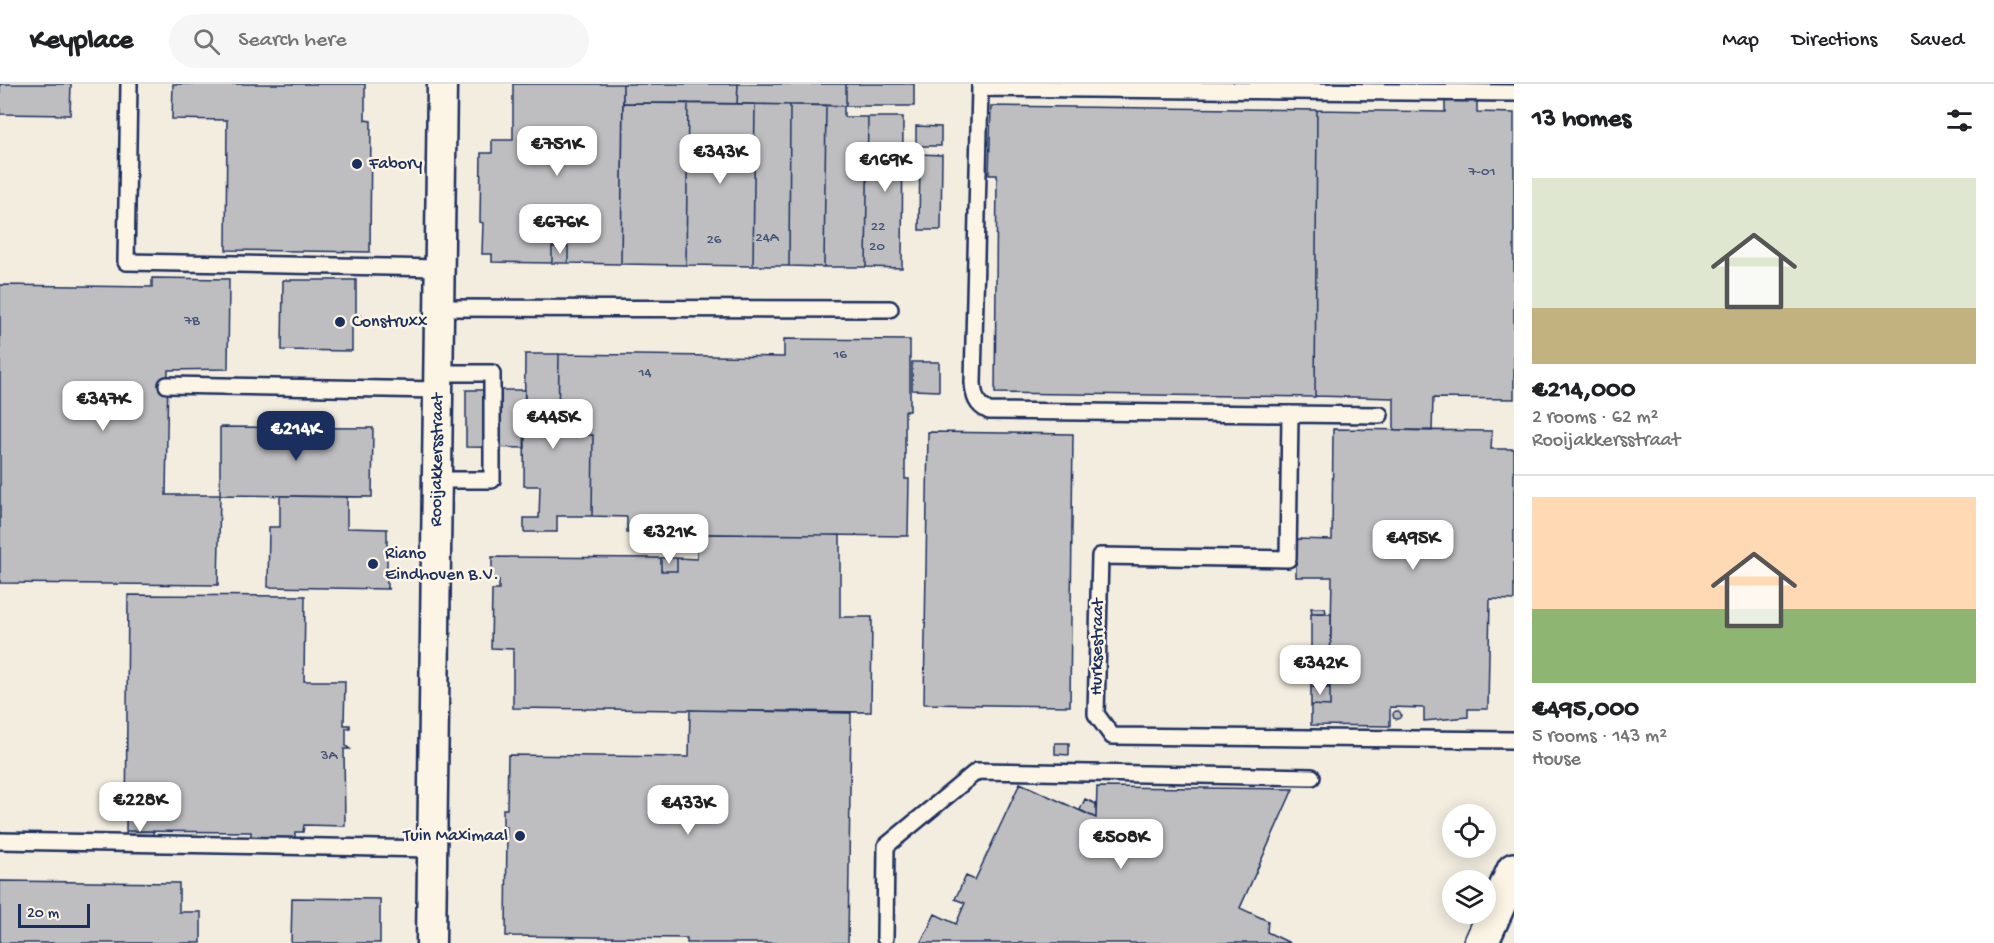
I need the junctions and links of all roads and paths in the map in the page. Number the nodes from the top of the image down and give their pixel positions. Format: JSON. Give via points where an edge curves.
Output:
{"nodes":[{"id":1,"x":129,"y":84,"type":"edge"},
{"id":2,"x":442,"y":84,"type":"edge"},
{"id":3,"x":980,"y":86,"type":"edge"},
{"id":4,"x":1514,"y":93,"type":"edge"},
{"id":5,"x":440,"y":268,"type":"junction"},
{"id":6,"x":440,"y":308,"type":"junction"},
{"id":7,"x":890,"y":309,"type":"dead end"},
{"id":8,"x":439,"y":382,"type":"junction"},
{"id":9,"x":167,"y":385,"type":"dead end"},
{"id":10,"x":1290,"y":414,"type":"junction"},
{"id":11,"x":1380,"y":415,"type":"dead end"},
{"id":12,"x":438,"y":480,"type":"junction"},
{"id":13,"x":1514,"y":740,"type":"edge"},
{"id":14,"x":1312,"y":777,"type":"dead end"},
{"id":15,"x":0,"y":841,"type":"edge"},
{"id":16,"x":432,"y":849,"type":"junction"},
{"id":17,"x":1514,"y":870,"type":"edge"},
{"id":18,"x":885,"y":938,"type":"dead end"},
{"id":19,"x":431,"y":943,"type":"edge"},
{"id":20,"x":1481,"y":943,"type":"edge"}],
"edges":[{"from":1,"to":5,"type":"lane","via":[[126,262]]},
{"from":2,"to":5,"type":"street","name":"Rooijakkersstraat"},
{"from":3,"to":4,"type":"lane"},
{"from":3,"to":10,"type":"lane","via":[[973,383],[978,404],[989,411]]},
{"from":5,"to":6,"type":"street","name":"Rooijakkersstraat"},
{"from":6,"to":7,"type":"lane"},
{"from":6,"to":8,"type":"street","name":"Rooijakkersstraat"},
{"from":8,"to":9,"type":"lane"},
{"from":8,"to":12,"type":"street","name":"Rooijakkersstraat"},
{"from":8,"to":12,"type":"lane","via":[[492,373],[492,480]]},
{"from":10,"to":11,"type":"lane"},
{"from":10,"to":13,"type":"lane","name":"Hurksestraat","via":[[1288,559],[1100,556],[1096,714],[1112,736]]},
{"from":12,"to":16,"type":"street","name":"Rooijakkersstraat"},
{"from":14,"to":18,"type":"lane","via":[[977,771],[886,846]]},
{"from":15,"to":16,"type":"lane"},
{"from":16,"to":19,"type":"street","name":"Rooijakkersstraat"},
{"from":17,"to":20,"type":"street"}]}
